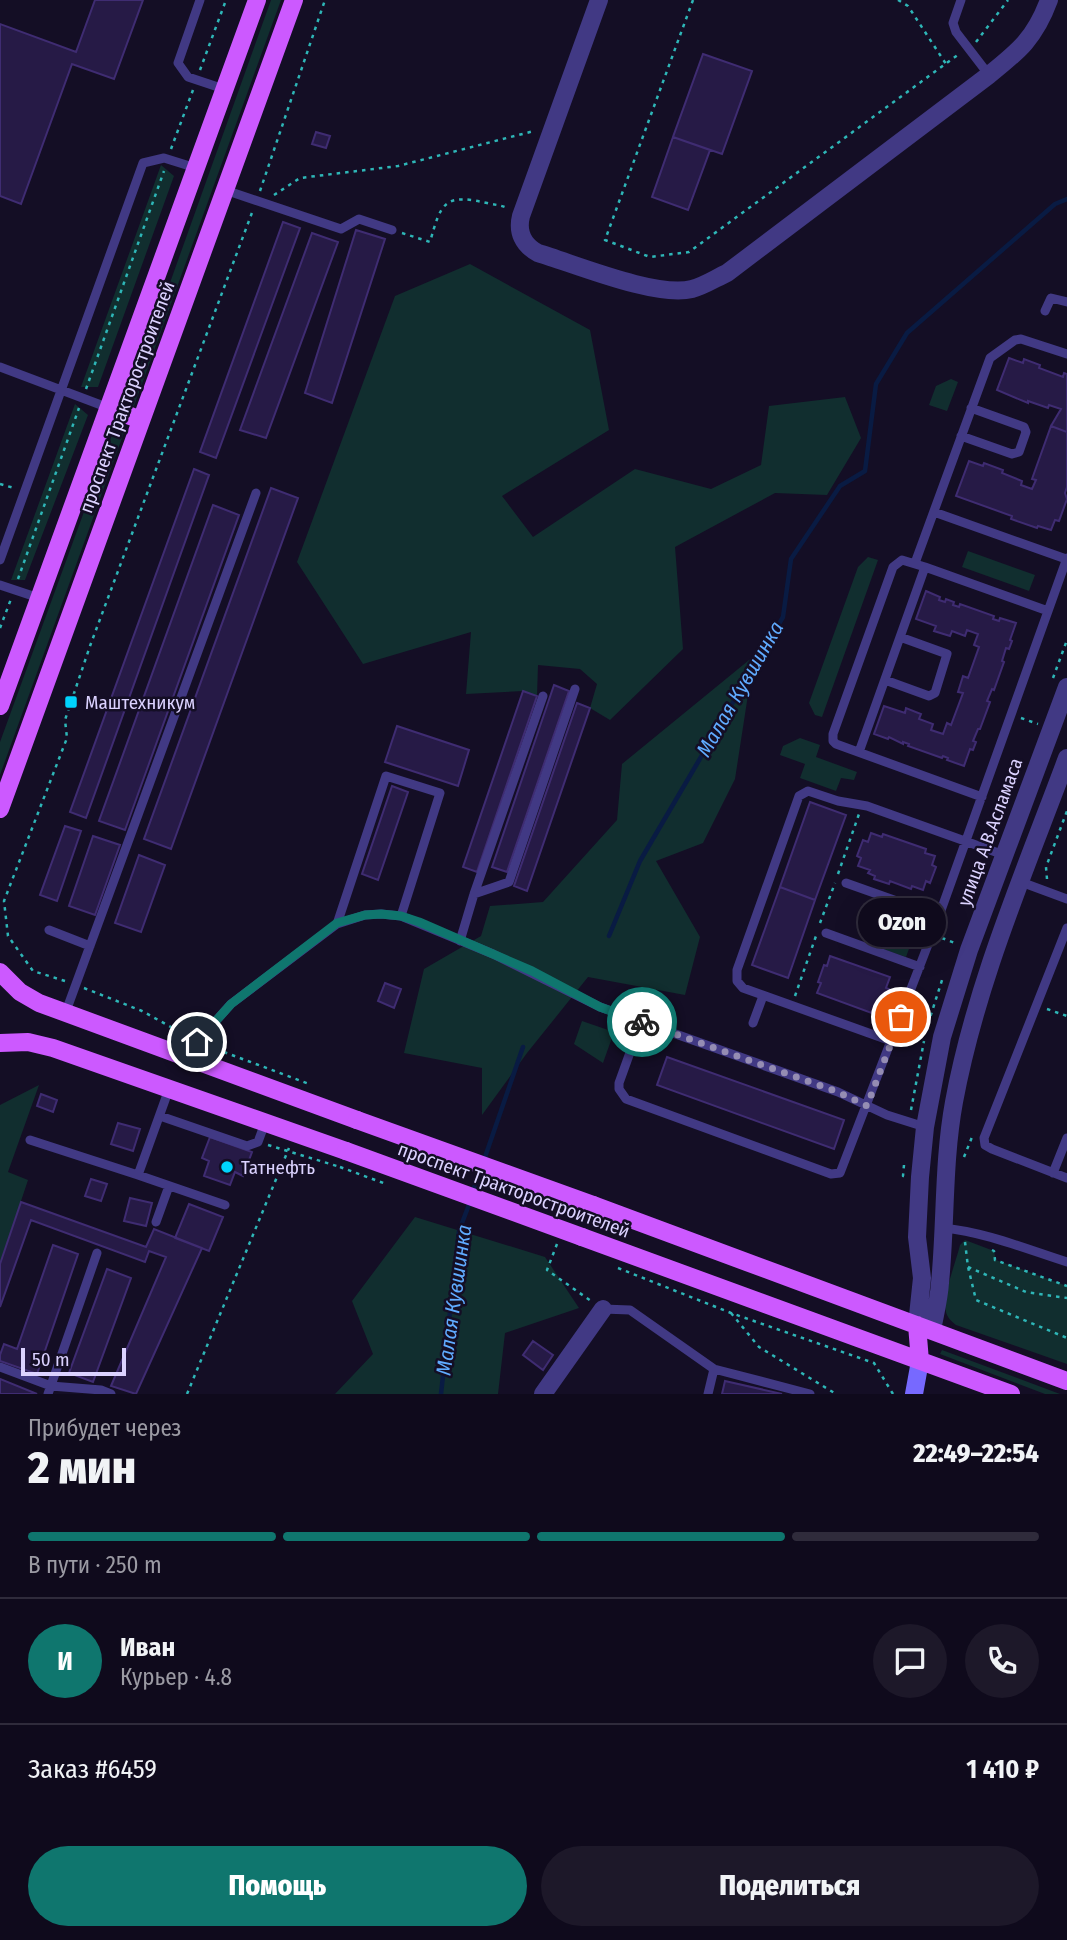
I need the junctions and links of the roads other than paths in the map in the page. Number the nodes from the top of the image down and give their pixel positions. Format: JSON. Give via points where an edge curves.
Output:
{"nodes":[{"id":1,"x":200,"y":0,"type":"edge"},
{"id":2,"x":257,"y":0,"type":"edge"},
{"id":3,"x":293,"y":0,"type":"edge"},
{"id":4,"x":599,"y":0,"type":"edge"},
{"id":5,"x":961,"y":0,"type":"edge"},
{"id":6,"x":1049,"y":0,"type":"edge"},
{"id":7,"x":989,"y":75,"type":"junction"},
{"id":8,"x":225,"y":89,"type":"junction"},
{"id":9,"x":195,"y":168,"type":"junction"},
{"id":10,"x":225,"y":190,"type":"junction"},
{"id":11,"x":392,"y":230,"type":"road end"},
{"id":12,"x":1067,"y":302,"type":"edge"},
{"id":13,"x":1045,"y":312,"type":"dead end"},
{"id":14,"x":1067,"y":355,"type":"edge"},
{"id":15,"x":0,"y":367,"type":"edge"},
{"id":16,"x":61,"y":391,"type":"junction"},
{"id":17,"x":108,"y":408,"type":"junction"},
{"id":18,"x":971,"y":408,"type":"junction"},
{"id":19,"x":141,"y":420,"type":"junction"},
{"id":20,"x":961,"y":436,"type":"junction"},
{"id":21,"x":256,"y":493,"type":"dead end"},
{"id":22,"x":934,"y":512,"type":"junction"},
{"id":23,"x":1067,"y":559,"type":"edge"},
{"id":24,"x":0,"y":560,"type":"edge"},
{"id":25,"x":915,"y":564,"type":"junction"},
{"id":26,"x":925,"y":567,"type":"junction"},
{"id":27,"x":0,"y":585,"type":"edge"},
{"id":28,"x":39,"y":598,"type":"junction"},
{"id":29,"x":1048,"y":611,"type":"junction"},
{"id":30,"x":900,"y":636,"type":"junction"},
{"id":31,"x":885,"y":680,"type":"junction"},
{"id":32,"x":1067,"y":687,"type":"edge"},
{"id":33,"x":575,"y":689,"type":"dead end"},
{"id":34,"x":543,"y":696,"type":"dead end"},
{"id":35,"x":0,"y":706,"type":"edge"},
{"id":36,"x":859,"y":752,"type":"junction"},
{"id":37,"x":1067,"y":758,"type":"edge"},
{"id":38,"x":1060,"y":796,"type":"edge"},
{"id":39,"x":982,"y":797,"type":"junction"},
{"id":40,"x":0,"y":809,"type":"edge"},
{"id":41,"x":966,"y":841,"type":"junction"},
{"id":42,"x":1004,"y":855,"type":"junction"},
{"id":43,"x":1021,"y":882,"type":"junction"},
{"id":44,"x":846,"y":883,"type":"dead end"},
{"id":45,"x":474,"y":894,"type":"junction"},
{"id":46,"x":1067,"y":899,"type":"edge"},
{"id":47,"x":401,"y":916,"type":"junction"},
{"id":48,"x":939,"y":916,"type":"junction"},
{"id":49,"x":337,"y":923,"type":"junction"},
{"id":50,"x":1067,"y":928,"type":"edge"},
{"id":51,"x":49,"y":930,"type":"dead end"},
{"id":52,"x":826,"y":933,"type":"dead end"},
{"id":53,"x":460,"y":940,"type":"junction"},
{"id":54,"x":90,"y":946,"type":"junction"},
{"id":55,"x":920,"y":967,"type":"junction"},
{"id":56,"x":0,"y":972,"type":"edge"},
{"id":57,"x":955,"y":993,"type":"junction"},
{"id":58,"x":763,"y":996,"type":"junction"},
{"id":59,"x":979,"y":1000,"type":"junction"},
{"id":60,"x":65,"y":1014,"type":"junction"},
{"id":61,"x":641,"y":1022,"type":"junction"},
{"id":62,"x":753,"y":1023,"type":"dead end"},
{"id":63,"x":891,"y":1041,"type":"junction"},
{"id":64,"x":0,"y":1043,"type":"edge"},
{"id":65,"x":193,"y":1050,"type":"junction"},
{"id":66,"x":169,"y":1088,"type":"junction"},
{"id":67,"x":867,"y":1106,"type":"junction"},
{"id":68,"x":160,"y":1115,"type":"junction"},
{"id":69,"x":265,"y":1123,"type":"junction"},
{"id":70,"x":925,"y":1127,"type":"junction"},
{"id":71,"x":1067,"y":1138,"type":"edge"},
{"id":72,"x":30,"y":1140,"type":"dead end"},
{"id":73,"x":1054,"y":1173,"type":"junction"},
{"id":74,"x":138,"y":1175,"type":"junction"},
{"id":75,"x":1067,"y":1178,"type":"edge"},
{"id":76,"x":169,"y":1186,"type":"junction"},
{"id":77,"x":225,"y":1205,"type":"dead end"},
{"id":78,"x":156,"y":1222,"type":"dead end"},
{"id":79,"x":943,"y":1228,"type":"junction"},
{"id":80,"x":97,"y":1253,"type":"dead end"},
{"id":81,"x":1067,"y":1262,"type":"edge"},
{"id":82,"x":603,"y":1309,"type":"joint"},
{"id":83,"x":925,"y":1327,"type":"junction"},
{"id":84,"x":920,"y":1361,"type":"junction"},
{"id":85,"x":0,"y":1367,"type":"edge"},
{"id":86,"x":714,"y":1369,"type":"junction"},
{"id":87,"x":1067,"y":1381,"type":"edge"},
{"id":88,"x":50,"y":1390,"type":"edge"},
{"id":89,"x":111,"y":1394,"type":"edge"},
{"id":90,"x":543,"y":1394,"type":"edge"},
{"id":91,"x":708,"y":1394,"type":"edge"},
{"id":92,"x":810,"y":1394,"type":"edge"},
{"id":93,"x":914,"y":1394,"type":"edge"},
{"id":94,"x":1011,"y":1394,"type":"edge"}],
"edges":[{"from":1,"to":8,"type":"lane","via":[[178,63],[188,77]]},
{"from":2,"to":8,"type":"main road","name":"проспект Тракторостроителей"},
{"from":3,"to":10,"type":"main road","name":"проспект Тракторостроителей"},
{"from":4,"to":7,"type":"street","via":[[519,227],[522,238],[538,253],[667,290],[692,289],[727,273]]},
{"from":5,"to":7,"type":"lane","via":[[953,23],[956,32]]},
{"from":6,"to":7,"type":"street","via":[[1035,32]]},
{"from":8,"to":9,"type":"main road","name":"проспект Тракторостроителей"},
{"from":9,"to":16,"type":"lane","via":[[164,158],[144,163]]},
{"from":9,"to":17,"type":"main road","name":"проспект Тракторостроителей"},
{"from":10,"to":11,"type":"lane","via":[[341,229],[359,219]]},
{"from":10,"to":19,"type":"main road","name":"проспект Тракторостроителей"},
{"from":12,"to":13,"type":"lane","via":[[1051,298]]},
{"from":14,"to":18,"type":"lane","via":[[1015,340],[990,358]]},
{"from":15,"to":16,"type":"lane"},
{"from":16,"to":17,"type":"lane"},
{"from":16,"to":24,"type":"lane"},
{"from":17,"to":19,"type":"main road"},
{"from":17,"to":28,"type":"main road","name":"проспект Тракторостроителей"},
{"from":18,"to":20,"type":"lane"},
{"from":18,"to":20,"type":"lane","via":[[1024,427],[1019,452],[1012,454]]},
{"from":19,"to":40,"type":"main road","name":"проспект Тракторостроителей"},
{"from":20,"to":22,"type":"lane"},
{"from":21,"to":54,"type":"lane"},
{"from":22,"to":23,"type":"lane"},
{"from":22,"to":25,"type":"lane"},
{"from":23,"to":29,"type":"lane"},
{"from":25,"to":26,"type":"lane"},
{"from":25,"to":36,"type":"lane","via":[[902,560],[893,567],[833,734],[836,744]]},
{"from":26,"to":29,"type":"lane"},
{"from":26,"to":30,"type":"lane"},
{"from":27,"to":28,"type":"lane"},
{"from":28,"to":35,"type":"main road","name":"проспект Тракторостроителей"},
{"from":29,"to":39,"type":"lane"},
{"from":30,"to":31,"type":"lane"},
{"from":30,"to":31,"type":"lane","via":[[947,654],[935,693],[929,696]]},
{"from":31,"to":36,"type":"lane"},
{"from":32,"to":42,"type":"street","name":"улица А.В.Асламаса"},
{"from":33,"to":45,"type":"lane","via":[[509,882]]},
{"from":34,"to":45,"type":"lane"},
{"from":36,"to":39,"type":"lane"},
{"from":37,"to":38,"type":"street"},
{"from":38,"to":43,"type":"street"},
{"from":39,"to":41,"type":"lane"},
{"from":41,"to":42,"type":"lane"},
{"from":41,"to":48,"type":"lane"},
{"from":41,"to":58,"type":"lane","via":[[863,805],[808,791],[799,796],[737,970],[739,985]]},
{"from":42,"to":57,"type":"street","name":"улица А.В.Асламаса"},
{"from":43,"to":46,"type":"lane"},
{"from":43,"to":59,"type":"street"},
{"from":44,"to":48,"type":"lane"},
{"from":45,"to":53,"type":"lane"},
{"from":47,"to":49,"type":"lane","via":[[365,915]]},
{"from":47,"to":49,"type":"lane","via":[[440,793],[387,776]]},
{"from":47,"to":53,"type":"lane"},
{"from":48,"to":55,"type":"lane"},
{"from":49,"to":65,"type":"lane","via":[[231,1004]]},
{"from":50,"to":73,"type":"lane","via":[[984,1138],[985,1145]]},
{"from":51,"to":54,"type":"lane"},
{"from":52,"to":55,"type":"lane"},
{"from":53,"to":61,"type":"lane"},
{"from":54,"to":60,"type":"lane"},
{"from":55,"to":63,"type":"lane"},
{"from":56,"to":60,"type":"main road","name":"проспект Тракторостроителей","via":[[20,992]]},
{"from":57,"to":59,"type":"street"},
{"from":57,"to":70,"type":"street","name":"улица А.В.Асламаса"},
{"from":58,"to":62,"type":"lane"},
{"from":58,"to":63,"type":"lane"},
{"from":59,"to":79,"type":"street","via":[[954,1104]]},
{"from":60,"to":65,"type":"main road","name":"проспект Тракторостроителей"},
{"from":61,"to":67,"type":"lane"},
{"from":61,"to":67,"type":"lane","via":[[619,1083],[622,1096],[632,1103],[834,1175],[843,1170]]},
{"from":63,"to":67,"type":"lane"},
{"from":64,"to":66,"type":"main road","name":"проспект Тракторостроителей","via":[[28,1042],[52,1048]]},
{"from":65,"to":83,"type":"main road","name":"проспект Тракторостроителей","bridge":true,"via":[[357,1121]]},
{"from":66,"to":68,"type":"lane"},
{"from":66,"to":69,"type":"main road","name":"проспект Тракторостроителей"},
{"from":67,"to":70,"type":"lane"},
{"from":68,"to":69,"type":"lane","via":[[247,1146],[258,1142]]},
{"from":68,"to":74,"type":"lane"},
{"from":69,"to":84,"type":"main road","name":"проспект Тракторостроителей","bridge":true},
{"from":70,"to":83,"type":"street","name":"улица А.В.Асламаса","via":[[917,1237]]},
{"from":71,"to":73,"type":"lane"},
{"from":72,"to":74,"type":"lane"},
{"from":73,"to":75,"type":"lane"},
{"from":74,"to":76,"type":"lane"},
{"from":76,"to":77,"type":"lane"},
{"from":76,"to":78,"type":"lane"},
{"from":79,"to":81,"type":"lane"},
{"from":79,"to":83,"type":"street","via":[[940,1286]]},
{"from":80,"to":88,"type":"lane"},
{"from":82,"to":86,"type":"lane","via":[[631,1310]]},
{"from":82,"to":90,"type":"street"},
{"from":83,"to":84,"type":"main road"},
{"from":83,"to":87,"type":"main road","name":"проспект Тракторостроителей"},
{"from":84,"to":93,"type":"main road"},
{"from":84,"to":94,"type":"main road","name":"проспект Тракторостроителей"},
{"from":85,"to":88,"type":"lane"},
{"from":86,"to":91,"type":"lane"},
{"from":86,"to":92,"type":"lane"},
{"from":88,"to":89,"type":"lane"}]}
